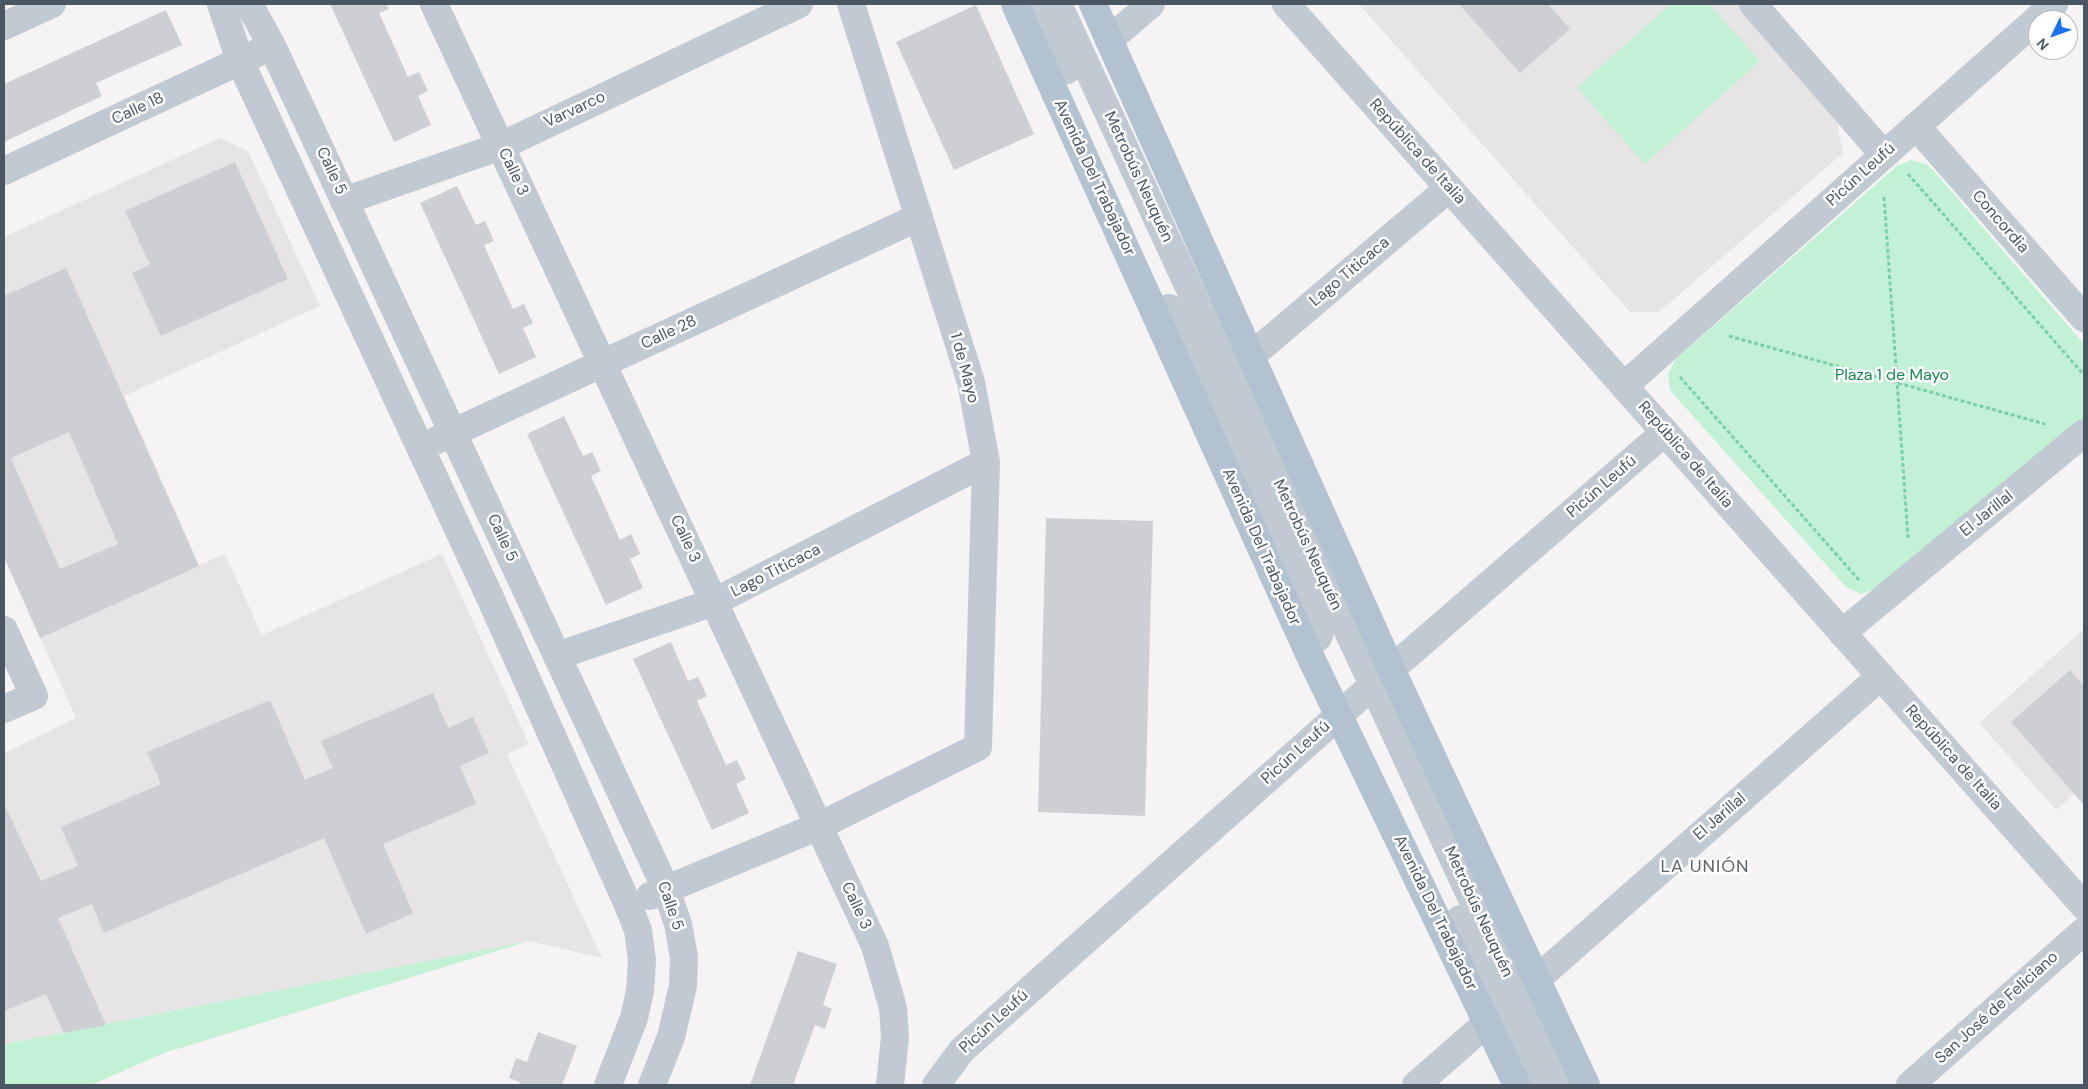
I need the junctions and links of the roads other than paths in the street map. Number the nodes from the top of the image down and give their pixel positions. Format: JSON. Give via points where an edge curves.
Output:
{"nodes":[{"id":1,"x":52,"y":4,"type":"edge"},
{"id":2,"x":221,"y":4,"type":"edge"},
{"id":3,"x":249,"y":4,"type":"edge"},
{"id":4,"x":434,"y":4,"type":"edge"},
{"id":5,"x":799,"y":4,"type":"edge"},
{"id":6,"x":851,"y":4,"type":"edge"},
{"id":7,"x":1015,"y":4,"type":"edge"},
{"id":8,"x":1036,"y":4,"type":"edge"},
{"id":9,"x":1058,"y":4,"type":"edge"},
{"id":10,"x":1070,"y":4,"type":"edge"},
{"id":11,"x":1080,"y":4,"type":"edge"},
{"id":12,"x":1093,"y":4,"type":"edge"},
{"id":13,"x":1151,"y":4,"type":"edge"},
{"id":14,"x":1286,"y":4,"type":"edge"},
{"id":15,"x":1752,"y":4,"type":"edge"},
{"id":16,"x":2054,"y":4,"type":"edge"},
{"id":17,"x":4,"y":26,"type":"edge"},
{"id":18,"x":1109,"y":40,"type":"junction"},
{"id":19,"x":272,"y":46,"type":"junction"},
{"id":20,"x":240,"y":61,"type":"junction"},
{"id":21,"x":1916,"y":126,"type":"junction"},
{"id":22,"x":501,"y":146,"type":"junction"},
{"id":23,"x":1884,"y":155,"type":"junction"},
{"id":24,"x":4,"y":171,"type":"edge"},
{"id":25,"x":1450,"y":188,"type":"junction"},
{"id":26,"x":344,"y":200,"type":"junction"},
{"id":27,"x":919,"y":218,"type":"junction"},
{"id":28,"x":1169,"y":308,"type":"joint"},
{"id":29,"x":2084,"y":318,"type":"edge"},
{"id":30,"x":1252,"y":356,"type":"junction"},
{"id":31,"x":603,"y":363,"type":"junction"},
{"id":32,"x":1624,"y":386,"type":"junction"},
{"id":33,"x":453,"y":432,"type":"junction"},
{"id":34,"x":1665,"y":432,"type":"junction"},
{"id":35,"x":2084,"y":433,"type":"edge"},
{"id":36,"x":420,"y":448,"type":"junction"},
{"id":37,"x":986,"y":462,"type":"junction"},
{"id":38,"x":714,"y":602,"type":"junction"},
{"id":39,"x":4,"y":630,"type":"edge"},
{"id":40,"x":1842,"y":633,"type":"junction"},
{"id":41,"x":557,"y":656,"type":"junction"},
{"id":42,"x":1880,"y":676,"type":"junction"},
{"id":43,"x":1374,"y":684,"type":"junction"},
{"id":44,"x":4,"y":709,"type":"edge"},
{"id":45,"x":1339,"y":715,"type":"junction"},
{"id":46,"x":819,"y":826,"type":"junction"},
{"id":47,"x":666,"y":889,"type":"junction"},
{"id":48,"x":628,"y":904,"type":"junction"},
{"id":49,"x":2084,"y":906,"type":"edge"},
{"id":50,"x":2084,"y":931,"type":"edge"},
{"id":51,"x":1537,"y":979,"type":"junction"},
{"id":52,"x":1488,"y":1022,"type":"junction"},
{"id":53,"x":937,"y":1084,"type":"edge"},
{"id":54,"x":608,"y":1085,"type":"edge"},
{"id":55,"x":652,"y":1085,"type":"edge"},
{"id":56,"x":890,"y":1085,"type":"edge"},
{"id":57,"x":1416,"y":1085,"type":"edge"},
{"id":58,"x":1517,"y":1085,"type":"edge"},
{"id":59,"x":1536,"y":1085,"type":"edge"},
{"id":60,"x":1558,"y":1085,"type":"edge"},
{"id":61,"x":1586,"y":1085,"type":"edge"},
{"id":62,"x":1910,"y":1085,"type":"edge"}],
"edges":[{"from":1,"to":17,"type":"street"},
{"from":2,"to":20,"type":"street"},
{"from":3,"to":19,"type":"street","name":"Calle 5"},
{"from":4,"to":22,"type":"street","name":"Calle 3"},
{"from":5,"to":22,"type":"street","name":"Varvarco"},
{"from":6,"to":27,"type":"street","name":"1 de Mayo"},
{"from":7,"to":45,"type":"main road","name":"Avenida Del Trabajador"},
{"from":8,"to":43,"type":"street","name":"Metrobús Neuquén"},
{"from":9,"to":43,"type":"street","name":"Metrobús Neuquén"},
{"from":10,"to":11,"type":"street","via":[[1107,81]]},
{"from":12,"to":18,"type":"main road"},
{"from":13,"to":18,"type":"street"},
{"from":14,"to":25,"type":"street","name":"República de Italia"},
{"from":15,"to":23,"type":"street"},
{"from":16,"to":21,"type":"street","name":"Picún Leufú"},
{"from":18,"to":30,"type":"main road"},
{"from":19,"to":20,"type":"street","name":"Calle 18"},
{"from":19,"to":26,"type":"street","name":"Calle 5"},
{"from":20,"to":24,"type":"street","name":"Calle 18"},
{"from":20,"to":36,"type":"street"},
{"from":21,"to":23,"type":"street","name":"Picún Leufú"},
{"from":21,"to":29,"type":"street","name":"Concordia"},
{"from":22,"to":26,"type":"street","name":"Varvarco"},
{"from":22,"to":31,"type":"street","name":"Calle 3"},
{"from":23,"to":32,"type":"street","name":"Picún Leufú"},
{"from":25,"to":30,"type":"street","name":"Lago Titicaca"},
{"from":25,"to":32,"type":"street","name":"República de Italia"},
{"from":26,"to":33,"type":"street","name":"Calle 5"},
{"from":27,"to":31,"type":"street","name":"Calle 28"},
{"from":27,"to":37,"type":"street","name":"1 de Mayo","via":[[971,382]]},
{"from":28,"to":28,"type":"street","via":[[1320,632],[1318,638],[1311,634],[1224,449]]},
{"from":30,"to":43,"type":"main road"},
{"from":31,"to":33,"type":"street","name":"Calle 28"},
{"from":31,"to":38,"type":"street","name":"Calle 3"},
{"from":32,"to":34,"type":"street","name":"República de Italia"},
{"from":33,"to":36,"type":"street","name":"Calle 28"},
{"from":33,"to":41,"type":"street","name":"Calle 5"},
{"from":34,"to":40,"type":"street","name":"República de Italia"},
{"from":34,"to":43,"type":"street","name":"Picún Leufú"},
{"from":35,"to":40,"type":"street","name":"El Jarillal"},
{"from":36,"to":48,"type":"street"},
{"from":37,"to":38,"type":"street","name":"Lago Titicaca"},
{"from":37,"to":46,"type":"street","name":"1 de Mayo","via":[[978,747]]},
{"from":38,"to":41,"type":"street","name":"Lago Titicaca"},
{"from":38,"to":46,"type":"street","name":"Calle 3"},
{"from":39,"to":44,"type":"street","via":[[34,696]]},
{"from":40,"to":42,"type":"street","name":"República de Italia"},
{"from":41,"to":47,"type":"street","name":"Calle 5"},
{"from":42,"to":49,"type":"street","name":"República de Italia"},
{"from":42,"to":51,"type":"street","name":"El Jarillal"},
{"from":43,"to":45,"type":"street","name":"Picún Leufú"},
{"from":43,"to":51,"type":"main road"},
{"from":43,"to":59,"type":"street","name":"Metrobús Neuquén"},
{"from":43,"to":60,"type":"street","name":"Metrobús Neuquén"},
{"from":45,"to":52,"type":"main road","name":"Avenida Del Trabajador"},
{"from":45,"to":53,"type":"street","name":"Picún Leufú","via":[[962,1050]]},
{"from":46,"to":47,"type":"street"},
{"from":46,"to":56,"type":"street","name":"Calle 3","via":[[875,946],[886,978],[893,1008]]},
{"from":47,"to":48,"type":"street"},
{"from":47,"to":55,"type":"street","name":"Calle 5","via":[[678,924],[684,957],[684,986],[672,1037]]},
{"from":48,"to":54,"type":"street","via":[[638,930],[642,960],[640,991],[634,1018]]},
{"from":50,"to":62,"type":"street","name":"San José de Feliciano"},
{"from":51,"to":61,"type":"main road"},
{"from":52,"to":57,"type":"street"},
{"from":52,"to":58,"type":"main road","name":"Avenida Del Trabajador"}]}
